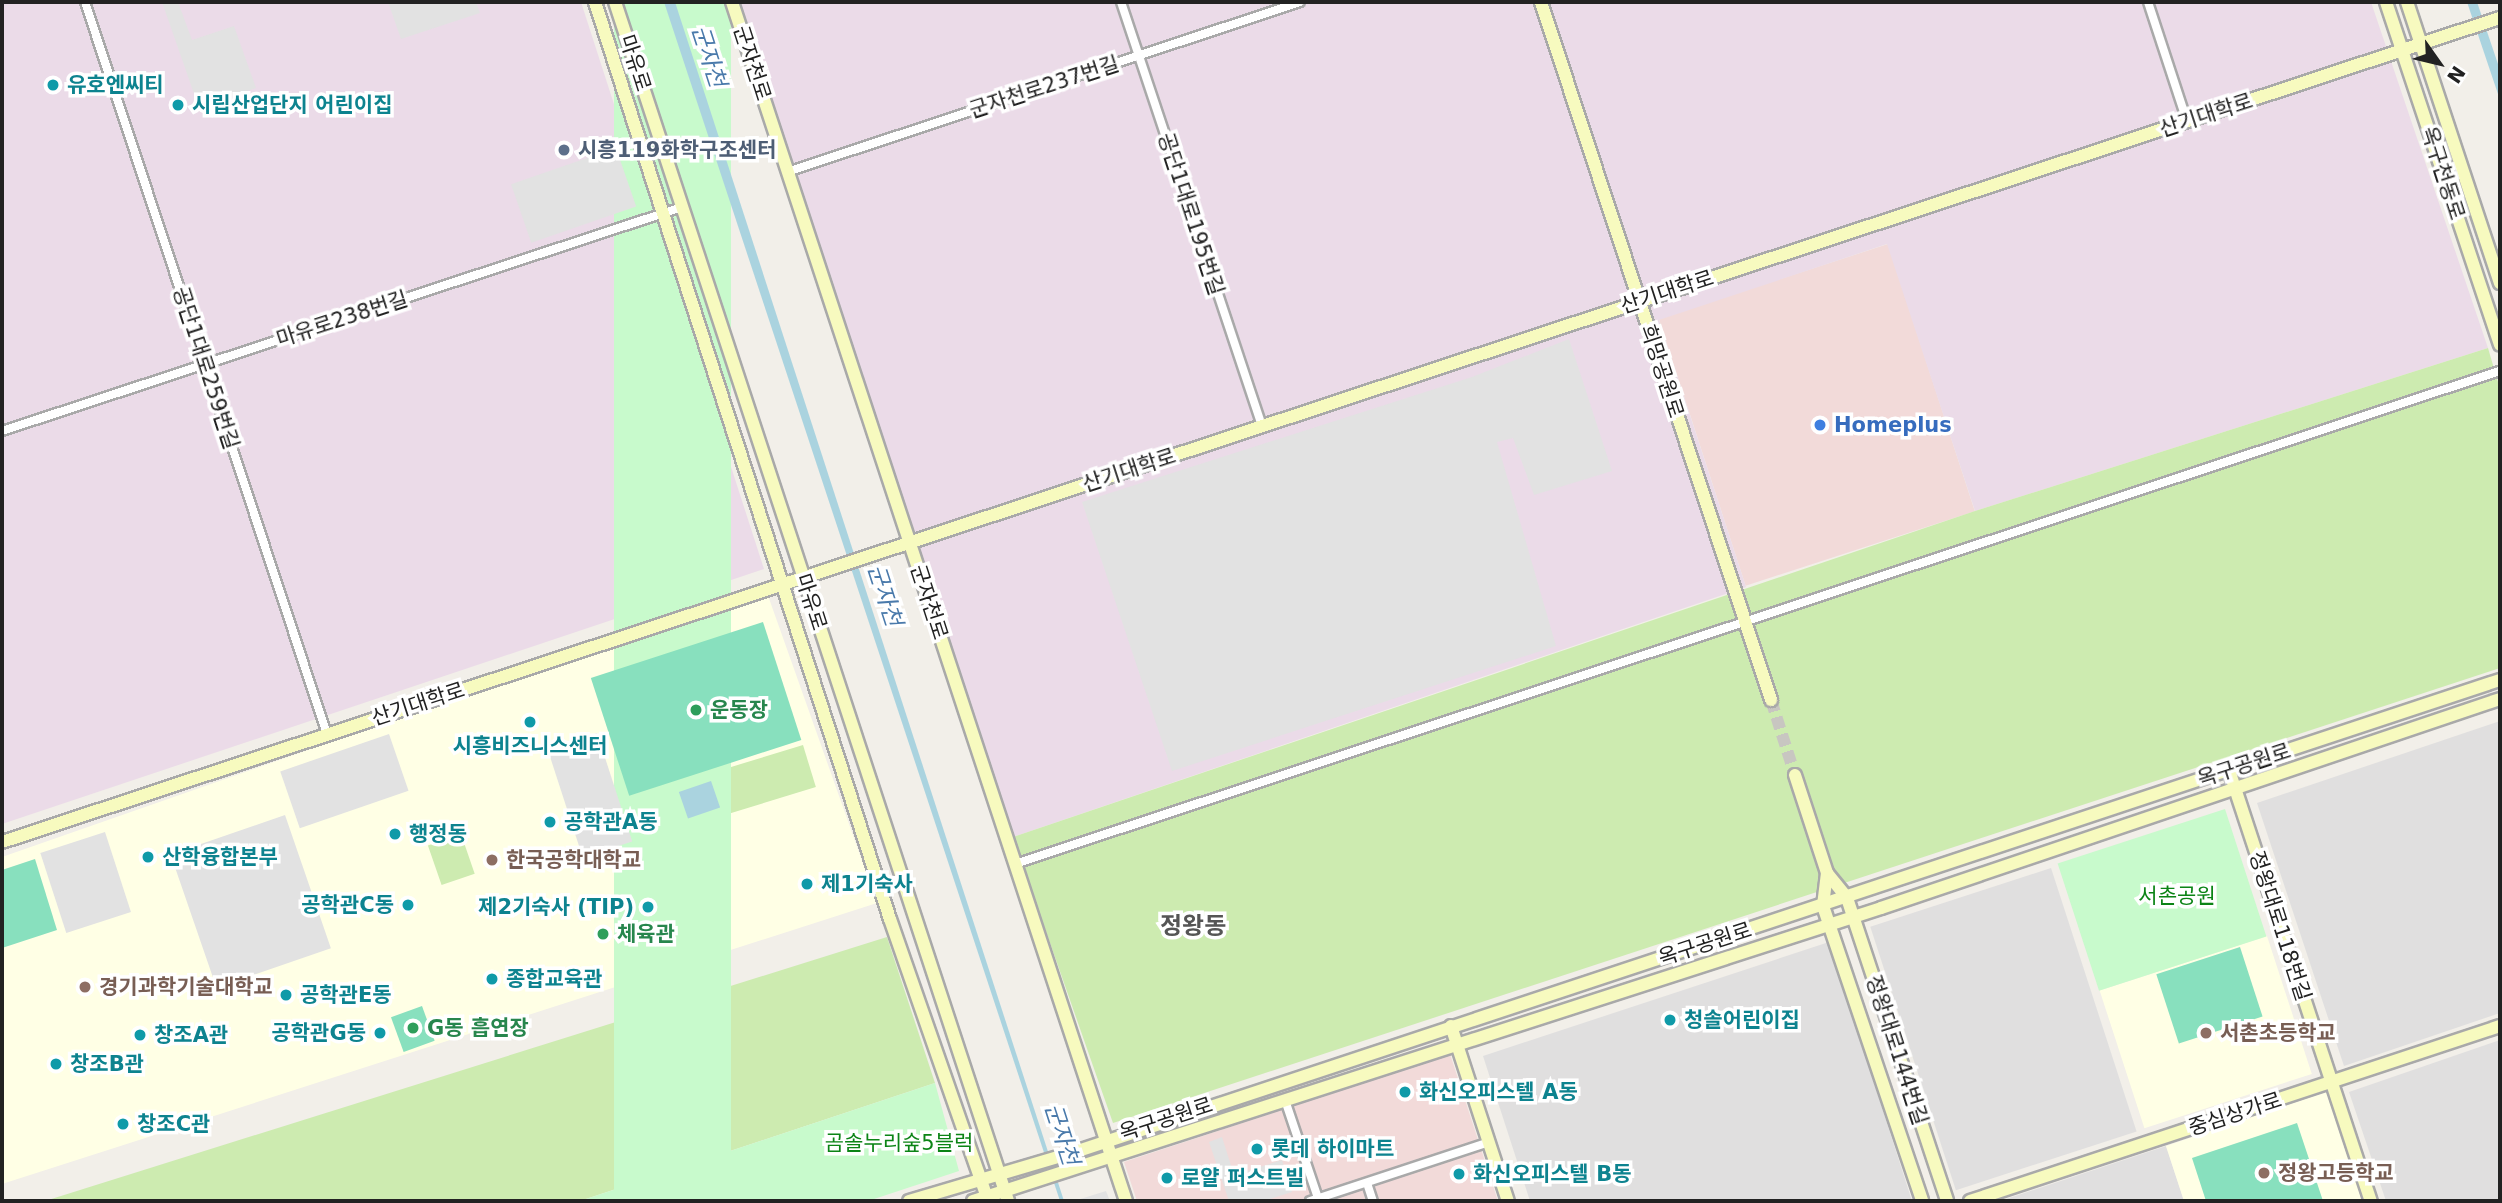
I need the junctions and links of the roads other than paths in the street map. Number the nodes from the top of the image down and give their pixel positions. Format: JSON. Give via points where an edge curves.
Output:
{"nodes":[{"id":1,"x":85,"y":2,"type":"edge"},
{"id":2,"x":595,"y":2,"type":"edge"},
{"id":3,"x":615,"y":2,"type":"edge"},
{"id":4,"x":732,"y":2,"type":"edge"},
{"id":5,"x":1121,"y":2,"type":"edge"},
{"id":6,"x":1300,"y":2,"type":"edge"},
{"id":7,"x":1541,"y":2,"type":"edge"},
{"id":8,"x":2148,"y":2,"type":"edge"},
{"id":9,"x":2385,"y":2,"type":"edge"},
{"id":10,"x":2407,"y":2,"type":"edge"},
{"id":11,"x":2500,"y":18,"type":"edge"},
{"id":12,"x":2421,"y":44,"type":"junction"},
{"id":13,"x":2402,"y":50,"type":"junction"},
{"id":14,"x":1139,"y":55,"type":"junction"},
{"id":15,"x":2187,"y":121,"type":"junction"},
{"id":16,"x":788,"y":172,"type":"junction"},
{"id":17,"x":682,"y":206,"type":"junction"},
{"id":18,"x":663,"y":213,"type":"junction"},
{"id":19,"x":2500,"y":282,"type":"edge"},
{"id":20,"x":1639,"y":302,"type":"junction"},
{"id":21,"x":2500,"y":345,"type":"edge"},
{"id":22,"x":205,"y":364,"type":"junction"},
{"id":23,"x":2500,"y":371,"type":"edge"},
{"id":24,"x":1262,"y":426,"type":"junction"},
{"id":25,"x":2,"y":431,"type":"edge"},
{"id":26,"x":909,"y":542,"type":"junction"},
{"id":27,"x":803,"y":577,"type":"junction"},
{"id":28,"x":782,"y":584,"type":"junction"},
{"id":29,"x":1745,"y":622,"type":"junction"},
{"id":30,"x":2500,"y":680,"type":"edge"},
{"id":31,"x":2500,"y":699,"type":"edge"},
{"id":32,"x":1770,"y":701,"type":"tunnel mouth"},
{"id":33,"x":327,"y":734,"type":"junction"},
{"id":34,"x":2229,"y":770,"type":"junction"},
{"id":35,"x":1795,"y":775,"type":"tunnel mouth"},
{"id":36,"x":2234,"y":787,"type":"junction"},
{"id":37,"x":2,"y":842,"type":"edge"},
{"id":38,"x":1015,"y":864,"type":"junction"},
{"id":39,"x":1827,"y":873,"type":"junction"},
{"id":40,"x":1847,"y":898,"type":"junction"},
{"id":41,"x":1822,"y":905,"type":"junction"},
{"id":42,"x":1853,"y":917,"type":"junction"},
{"id":43,"x":1829,"y":924,"type":"junction"},
{"id":44,"x":2500,"y":1026,"type":"edge"},
{"id":45,"x":1451,"y":1027,"type":"junction"},
{"id":46,"x":1456,"y":1045,"type":"junction"},
{"id":47,"x":2331,"y":1082,"type":"junction"},
{"id":48,"x":1285,"y":1100,"type":"junction"},
{"id":49,"x":1105,"y":1139,"type":"junction"},
{"id":50,"x":1489,"y":1142,"type":"junction"},
{"id":51,"x":1111,"y":1156,"type":"junction"},
{"id":52,"x":999,"y":1172,"type":"junction"},
{"id":53,"x":979,"y":1177,"type":"junction"},
{"id":54,"x":1367,"y":1183,"type":"junction"},
{"id":55,"x":1007,"y":1196,"type":"edge"},
{"id":56,"x":987,"y":1199,"type":"edge"},
{"id":57,"x":1316,"y":1200,"type":"edge"},
{"id":58,"x":909,"y":1201,"type":"edge"},
{"id":59,"x":973,"y":1201,"type":"edge"},
{"id":60,"x":1126,"y":1201,"type":"edge"},
{"id":61,"x":1373,"y":1201,"type":"edge"},
{"id":62,"x":1508,"y":1201,"type":"edge"},
{"id":63,"x":1922,"y":1201,"type":"edge"},
{"id":64,"x":1947,"y":1201,"type":"edge"},
{"id":65,"x":1970,"y":1201,"type":"edge"},
{"id":66,"x":2371,"y":1201,"type":"edge"}],
"edges":[{"from":1,"to":22,"type":"street","name":"공단1대로259번길"},
{"from":2,"to":18,"type":"street","name":"마유로"},
{"from":3,"to":17,"type":"street","name":"마유로"},
{"from":4,"to":16,"type":"street","name":"군자천로"},
{"from":5,"to":14,"type":"street","name":"공단1대로195번길"},
{"from":6,"to":14,"type":"street","name":"군자천로237번길"},
{"from":7,"to":20,"type":"street","name":"희망공원로"},
{"from":8,"to":15,"type":"street"},
{"from":9,"to":13,"type":"street","name":"옥구천동로"},
{"from":10,"to":12,"type":"street","name":"옥구천동로"},
{"from":11,"to":12,"type":"street","name":"산기대학로"},
{"from":12,"to":13,"type":"street","name":"산기대학로"},
{"from":12,"to":19,"type":"street","name":"옥구천동로"},
{"from":13,"to":15,"type":"street","name":"산기대학로"},
{"from":13,"to":21,"type":"street","name":"옥구천동로"},
{"from":14,"to":16,"type":"street","name":"군자천로237번길"},
{"from":14,"to":24,"type":"street","name":"공단1대로195번길"},
{"from":15,"to":20,"type":"street","name":"산기대학로"},
{"from":16,"to":26,"type":"street","name":"군자천로"},
{"from":17,"to":18,"type":"street","name":"마유로238번길"},
{"from":17,"to":27,"type":"street","name":"마유로"},
{"from":18,"to":22,"type":"street","name":"마유로238번길"},
{"from":18,"to":28,"type":"street","name":"마유로"},
{"from":20,"to":24,"type":"street","name":"산기대학로"},
{"from":20,"to":29,"type":"street","name":"희망공원로"},
{"from":22,"to":25,"type":"street","name":"마유로238번길"},
{"from":22,"to":33,"type":"street","name":"공단1대로259번길"},
{"from":23,"to":29,"type":"street"},
{"from":24,"to":26,"type":"street","name":"산기대학로"},
{"from":26,"to":27,"type":"street","name":"산기대학로"},
{"from":26,"to":38,"type":"street","name":"군자천로"},
{"from":27,"to":28,"type":"street","name":"산기대학로"},
{"from":27,"to":52,"type":"street","name":"마유로"},
{"from":28,"to":33,"type":"street","name":"산기대학로"},
{"from":28,"to":53,"type":"street","name":"마유로"},
{"from":29,"to":32,"type":"street","name":"희망공원로"},
{"from":29,"to":38,"type":"street"},
{"from":30,"to":34,"type":"street","name":"옥구공원로"},
{"from":31,"to":36,"type":"street","name":"옥구공원로"},
{"from":33,"to":37,"type":"street","name":"산기대학로"},
{"from":34,"to":36,"type":"street","name":"정왕대로118번길"},
{"from":34,"to":40,"type":"street","name":"옥구공원로"},
{"from":35,"to":39,"type":"street"},
{"from":36,"to":42,"type":"street","name":"옥구공원로"},
{"from":36,"to":47,"type":"street","name":"정왕대로118번길"},
{"from":38,"to":49,"type":"street","name":"군자천로"},
{"from":39,"to":40,"type":"street"},
{"from":39,"to":41,"type":"street"},
{"from":40,"to":41,"type":"street","name":"옥구공원로"},
{"from":40,"to":42,"type":"street","name":"정왕대로144번길"},
{"from":41,"to":43,"type":"street","name":"정왕대로144번길"},
{"from":41,"to":45,"type":"street","name":"옥구공원로"},
{"from":42,"to":43,"type":"street","name":"옥구공원로"},
{"from":42,"to":64,"type":"street","name":"정왕대로144번길"},
{"from":43,"to":46,"type":"street","name":"옥구공원로"},
{"from":43,"to":63,"type":"street","name":"정왕대로144번길"},
{"from":44,"to":47,"type":"street","name":"중심상가로"},
{"from":45,"to":46,"type":"street"},
{"from":45,"to":49,"type":"street","name":"옥구공원로"},
{"from":46,"to":48,"type":"street","name":"옥구공원로"},
{"from":46,"to":50,"type":"street"},
{"from":47,"to":65,"type":"street","name":"중심상가로"},
{"from":47,"to":66,"type":"street","name":"정왕대로118번길"},
{"from":48,"to":51,"type":"street","name":"옥구공원로"},
{"from":48,"to":57,"type":"street"},
{"from":49,"to":51,"type":"street","name":"군자천로"},
{"from":49,"to":52,"type":"street","name":"옥구공원로"},
{"from":50,"to":54,"type":"street"},
{"from":50,"to":62,"type":"street"},
{"from":51,"to":55,"type":"street","name":"옥구공원로","via":[[1032,1181]]},
{"from":51,"to":60,"type":"street","name":"군자천로"},
{"from":52,"to":53,"type":"street","name":"옥구공원로"},
{"from":52,"to":55,"type":"street","name":"마유로"},
{"from":53,"to":56,"type":"street","name":"마유로"},
{"from":53,"to":58,"type":"street","name":"옥구공원로"},
{"from":54,"to":57,"type":"street"},
{"from":54,"to":61,"type":"street"},
{"from":55,"to":56,"type":"street","name":"옥구공원로"},
{"from":56,"to":59,"type":"street","name":"옥구공원로"}]}
